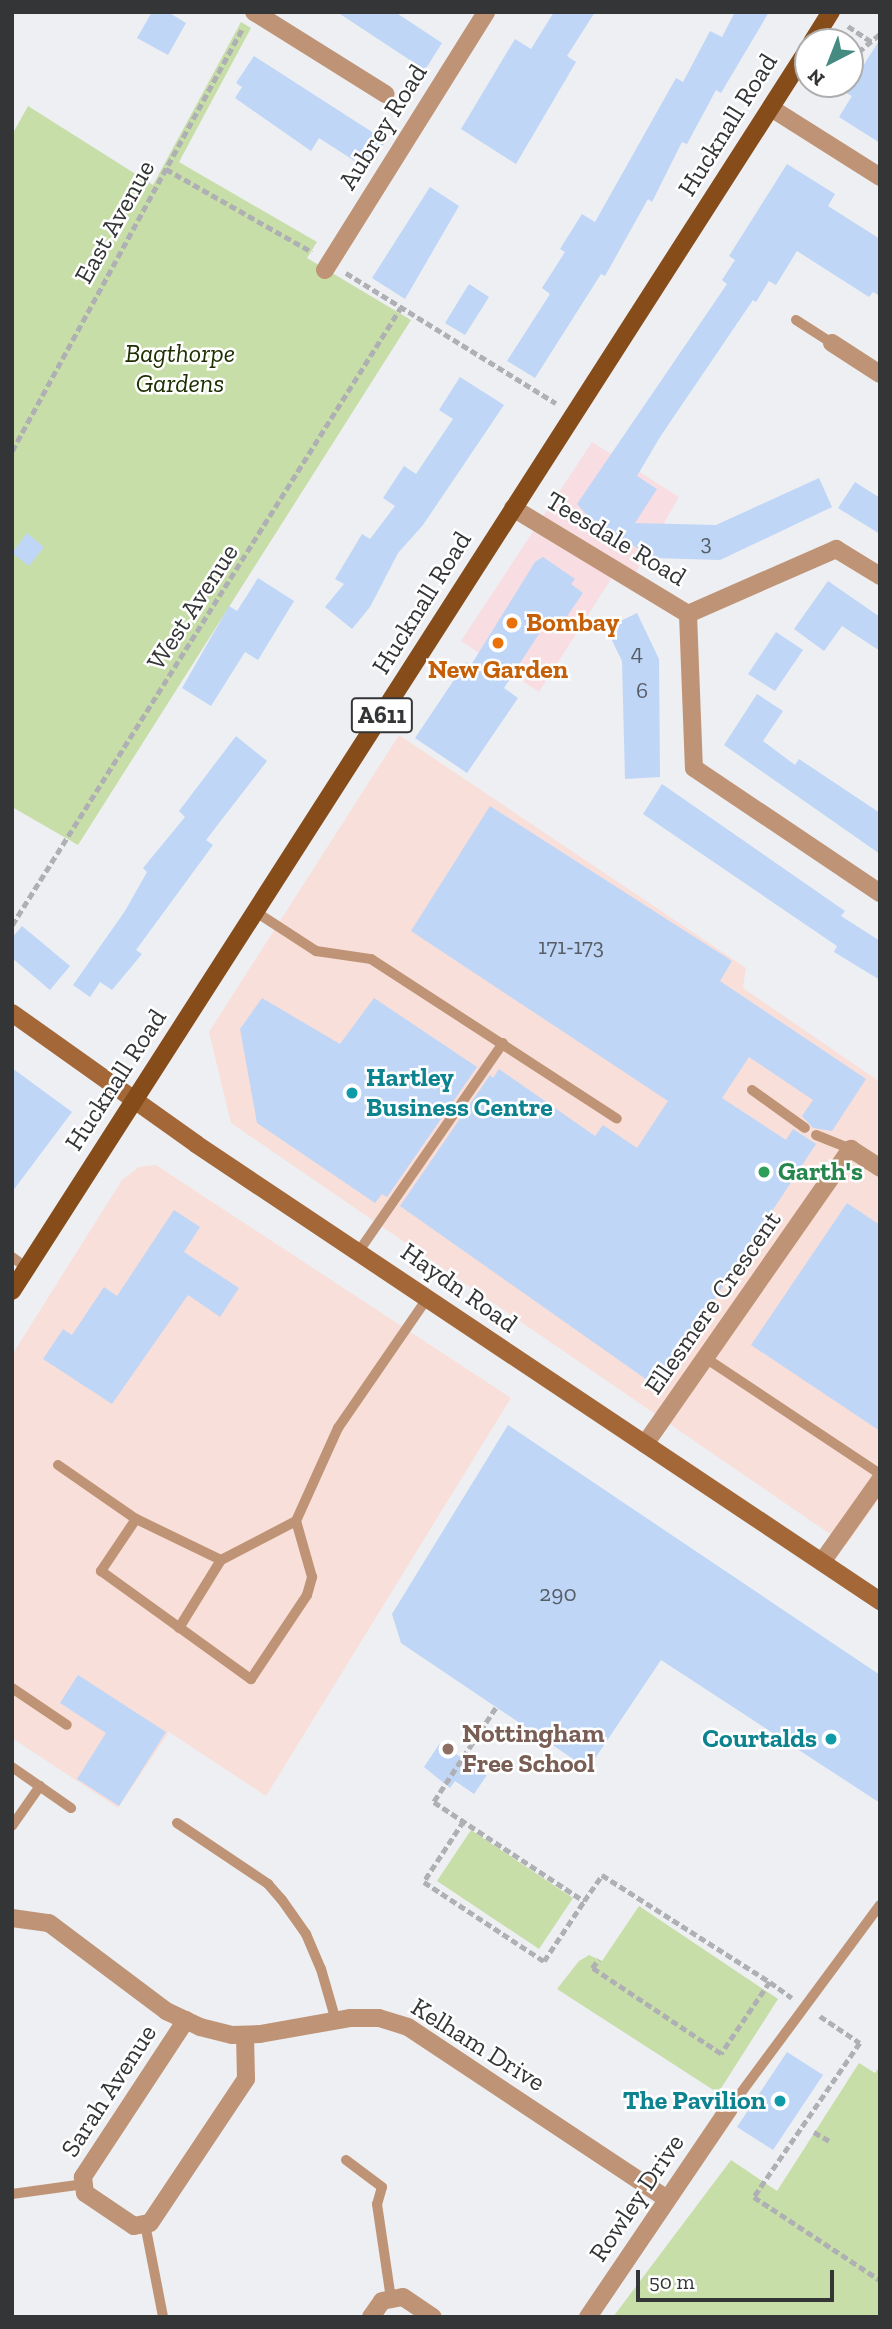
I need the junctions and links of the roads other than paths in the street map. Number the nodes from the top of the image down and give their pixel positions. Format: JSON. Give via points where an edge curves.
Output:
{"nodes":[{"id":1,"x":486,"y":12,"type":"edge"},
{"id":2,"x":830,"y":13,"type":"edge"},
{"id":3,"x":251,"y":15,"type":"edge"},
{"id":4,"x":821,"y":28,"type":"edge"},
{"id":5,"x":794,"y":71,"type":"edge"},
{"id":6,"x":385,"y":94,"type":"dead end"},
{"id":7,"x":771,"y":108,"type":"junction"},
{"id":8,"x":880,"y":177,"type":"edge"},
{"id":9,"x":327,"y":266,"type":"road end"},
{"id":10,"x":796,"y":320,"type":"dead end"},
{"id":11,"x":832,"y":343,"type":"joint"},
{"id":12,"x":880,"y":374,"type":"edge"},
{"id":13,"x":513,"y":508,"type":"junction"},
{"id":14,"x":880,"y":576,"type":"edge"},
{"id":15,"x":688,"y":614,"type":"junction"},
{"id":16,"x":880,"y":893,"type":"edge"},
{"id":17,"x":256,"y":912,"type":"junction"},
{"id":18,"x":12,"y":1013,"type":"edge"},
{"id":19,"x":503,"y":1043,"type":"junction"},
{"id":20,"x":752,"y":1090,"type":"dead end"},
{"id":21,"x":134,"y":1100,"type":"junction"},
{"id":22,"x":617,"y":1119,"type":"dead end"},
{"id":23,"x":805,"y":1128,"type":"dead end"},
{"id":24,"x":816,"y":1135,"type":"dead end"},
{"id":25,"x":851,"y":1149,"type":"junction"},
{"id":26,"x":880,"y":1168,"type":"edge"},
{"id":27,"x":359,"y":1251,"type":"junction"},
{"id":28,"x":20,"y":1262,"type":"edge"},
{"id":29,"x":12,"y":1291,"type":"edge"},
{"id":30,"x":428,"y":1297,"type":"junction"},
{"id":31,"x":707,"y":1359,"type":"junction"},
{"id":32,"x":645,"y":1444,"type":"junction"},
{"id":33,"x":58,"y":1465,"type":"dead end"},
{"id":34,"x":880,"y":1475,"type":"edge"},
{"id":35,"x":880,"y":1480,"type":"edge"},
{"id":36,"x":136,"y":1519,"type":"junction"},
{"id":37,"x":296,"y":1521,"type":"junction"},
{"id":38,"x":221,"y":1560,"type":"junction"},
{"id":39,"x":822,"y":1562,"type":"junction"},
{"id":40,"x":880,"y":1601,"type":"edge"},
{"id":41,"x":178,"y":1628,"type":"junction"},
{"id":42,"x":12,"y":1688,"type":"edge"},
{"id":43,"x":67,"y":1725,"type":"dead end"},
{"id":44,"x":12,"y":1767,"type":"edge"},
{"id":45,"x":40,"y":1786,"type":"junction"},
{"id":46,"x":71,"y":1808,"type":"dead end"},
{"id":47,"x":177,"y":1823,"type":"dead end"},
{"id":48,"x":12,"y":1826,"type":"edge"},
{"id":49,"x":880,"y":1905,"type":"edge"},
{"id":50,"x":15,"y":1913,"type":"edge"},
{"id":51,"x":186,"y":2020,"type":"junction"},
{"id":52,"x":336,"y":2021,"type":"junction"},
{"id":53,"x":245,"y":2035,"type":"junction"},
{"id":54,"x":729,"y":2109,"type":"joint"},
{"id":55,"x":346,"y":2160,"type":"dead end"},
{"id":56,"x":84,"y":2184,"type":"junction"},
{"id":57,"x":12,"y":2194,"type":"edge"},
{"id":58,"x":667,"y":2199,"type":"junction"},
{"id":59,"x":145,"y":2224,"type":"junction"},
{"id":60,"x":391,"y":2299,"type":"junction"},
{"id":61,"x":163,"y":2317,"type":"edge"},
{"id":62,"x":371,"y":2317,"type":"edge"},
{"id":63,"x":433,"y":2317,"type":"edge"},
{"id":64,"x":589,"y":2317,"type":"edge"}],
"edges":[{"from":1,"to":9,"type":"street","name":"Aubrey Road"},
{"from":2,"to":4,"type":"main road","name":"Hucknall Road"},
{"from":3,"to":6,"type":"street"},
{"from":5,"to":7,"type":"main road","name":"Hucknall Road","number":"A611"},
{"from":7,"to":8,"type":"street"},
{"from":7,"to":13,"type":"main road","name":"Hucknall Road","number":"A611"},
{"from":10,"to":11,"type":"lane"},
{"from":11,"to":12,"type":"street"},
{"from":13,"to":15,"type":"street","name":"Teesdale Road"},
{"from":13,"to":17,"type":"main road","name":"Hucknall Road","number":"A611"},
{"from":14,"to":15,"type":"street","name":"Teesdale Road","via":[[836,549]]},
{"from":15,"to":16,"type":"street","via":[[694,768]]},
{"from":17,"to":19,"type":"lane","via":[[316,951],[371,959]]},
{"from":17,"to":21,"type":"main road","name":"Hucknall Road","number":"A611"},
{"from":18,"to":21,"type":"street","name":"Haydn Road"},
{"from":19,"to":22,"type":"lane"},
{"from":19,"to":27,"type":"lane"},
{"from":20,"to":23,"type":"lane"},
{"from":21,"to":27,"type":"street","name":"Haydn Road"},
{"from":21,"to":28,"type":"main road","name":"Hucknall Road","number":"A611"},
{"from":24,"to":25,"type":"lane"},
{"from":25,"to":26,"type":"street"},
{"from":25,"to":31,"type":"street","name":"Ellesmere Crescent"},
{"from":27,"to":30,"type":"street","name":"Haydn Road"},
{"from":28,"to":29,"type":"main road","name":"Hucknall Road","number":"A611"},
{"from":30,"to":32,"type":"street","name":"Haydn Road"},
{"from":30,"to":37,"type":"lane","via":[[338,1428]]},
{"from":31,"to":32,"type":"street","name":"Ellesmere Crescent"},
{"from":31,"to":34,"type":"lane"},
{"from":32,"to":39,"type":"street","name":"Haydn Road"},
{"from":33,"to":36,"type":"lane"},
{"from":35,"to":39,"type":"street"},
{"from":36,"to":38,"type":"lane"},
{"from":36,"to":41,"type":"lane","via":[[101,1571]]},
{"from":37,"to":38,"type":"lane"},
{"from":37,"to":41,"type":"lane","via":[[312,1577],[307,1595],[251,1679]]},
{"from":38,"to":41,"type":"lane"},
{"from":39,"to":40,"type":"street","name":"Haydn Road"},
{"from":42,"to":43,"type":"lane"},
{"from":44,"to":45,"type":"lane"},
{"from":45,"to":46,"type":"lane"},
{"from":45,"to":48,"type":"lane"},
{"from":47,"to":52,"type":"lane","via":[[268,1884],[282,1900],[306,1934]]},
{"from":49,"to":54,"type":"lane"},
{"from":50,"to":51,"type":"street","name":"Kelham Drive","via":[[49,1923],[166,2011]]},
{"from":51,"to":53,"type":"street","name":"Kelham Drive","via":[[211,2030]]},
{"from":51,"to":56,"type":"street","name":"Sarah Avenue","via":[[83,2177]]},
{"from":52,"to":53,"type":"street","name":"Kelham Drive"},
{"from":52,"to":58,"type":"street","name":"Kelham Drive","via":[[379,2018],[408,2027]]},
{"from":53,"to":59,"type":"street","via":[[246,2079]]},
{"from":54,"to":58,"type":"street","name":"Rowley Drive"},
{"from":55,"to":60,"type":"lane","via":[[382,2187],[377,2204]]},
{"from":56,"to":57,"type":"lane"},
{"from":56,"to":59,"type":"street","name":"Sarah Avenue","via":[[85,2193],[134,2226]]},
{"from":58,"to":64,"type":"street","name":"Rowley Drive"},
{"from":59,"to":61,"type":"lane"},
{"from":60,"to":62,"type":"street","via":[[382,2301]]},
{"from":60,"to":63,"type":"street","via":[[403,2297]]}]}
